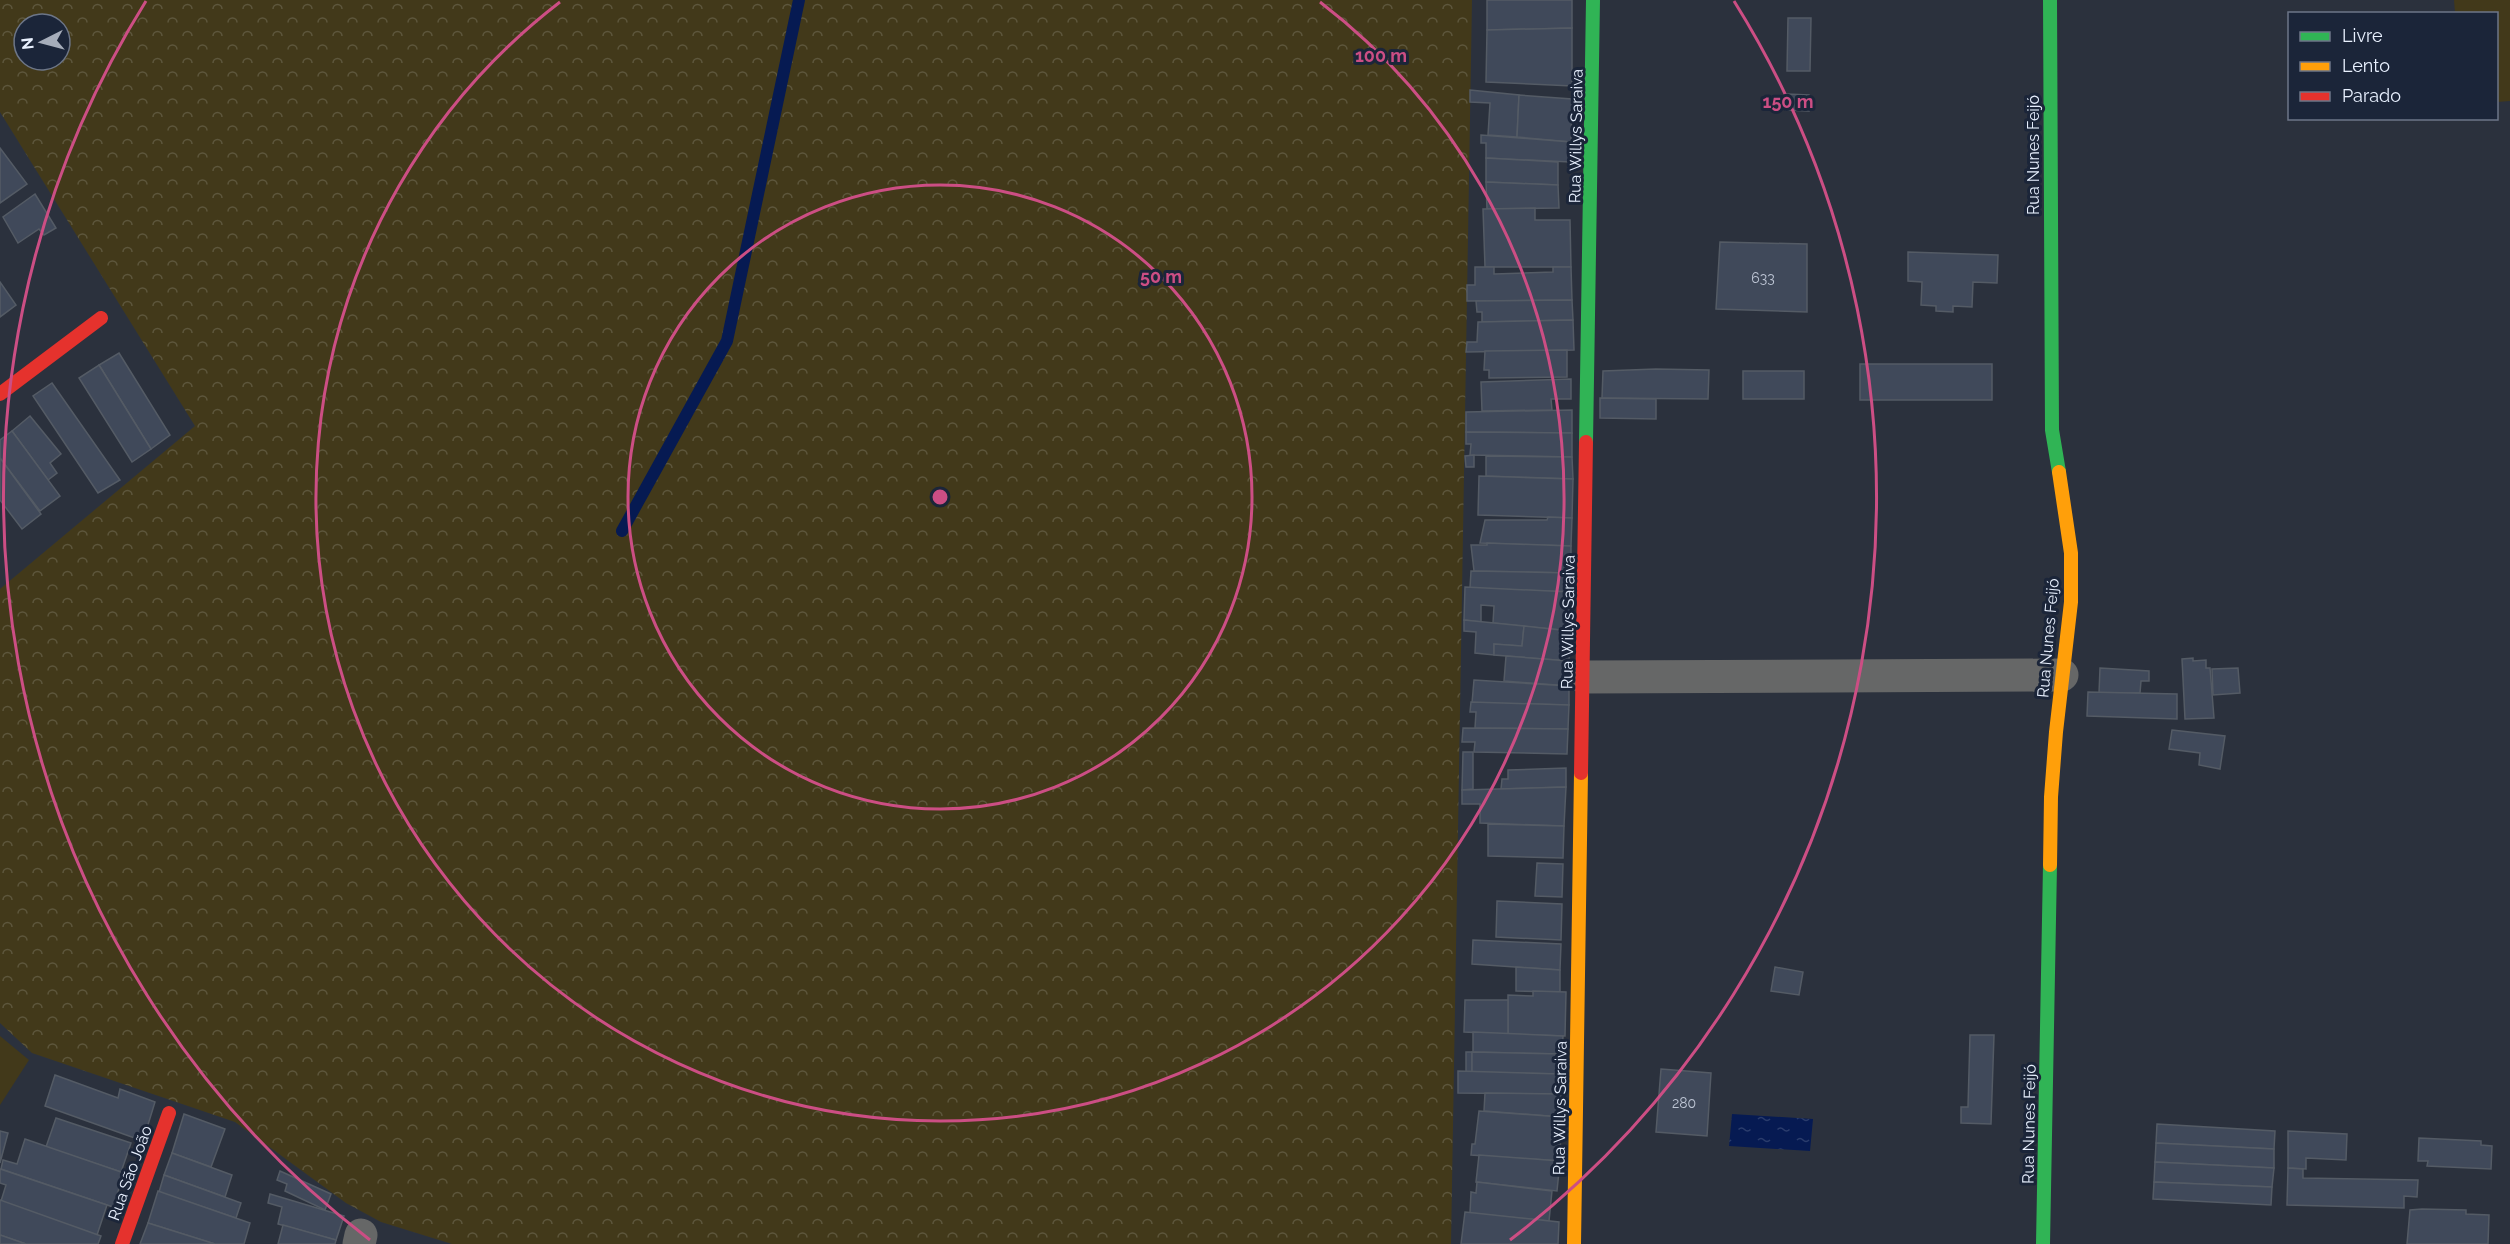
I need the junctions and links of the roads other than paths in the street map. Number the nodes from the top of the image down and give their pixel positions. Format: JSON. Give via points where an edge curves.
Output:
{"nodes":[{"id":1,"x":1593,"y":0,"type":"edge"},
{"id":2,"x":2050,"y":0,"type":"edge"},
{"id":3,"x":101,"y":318,"type":"dead end"},
{"id":4,"x":0,"y":394,"type":"edge"},
{"id":5,"x":2061,"y":675,"type":"junction"},
{"id":6,"x":1584,"y":677,"type":"junction"},
{"id":7,"x":169,"y":1113,"type":"dead end"},
{"id":8,"x":122,"y":1244,"type":"edge"},
{"id":9,"x":1574,"y":1244,"type":"edge"},
{"id":10,"x":2043,"y":1244,"type":"edge"}],
"edges":[{"from":1,"to":6,"type":"street","name":"Rua Willys Saraiva"},
{"from":2,"to":5,"type":"street","name":"Rua Nunes Feijó","via":[[2052,430],[2071,553],[2071,602]]},
{"from":3,"to":4,"type":"street"},
{"from":5,"to":6,"type":"street"},
{"from":5,"to":10,"type":"street","name":"Rua Nunes Feijó","via":[[2051,820]]},
{"from":6,"to":9,"type":"street","name":"Rua Willys Saraiva"},
{"from":7,"to":8,"type":"street","name":"Rua São João"}]}
